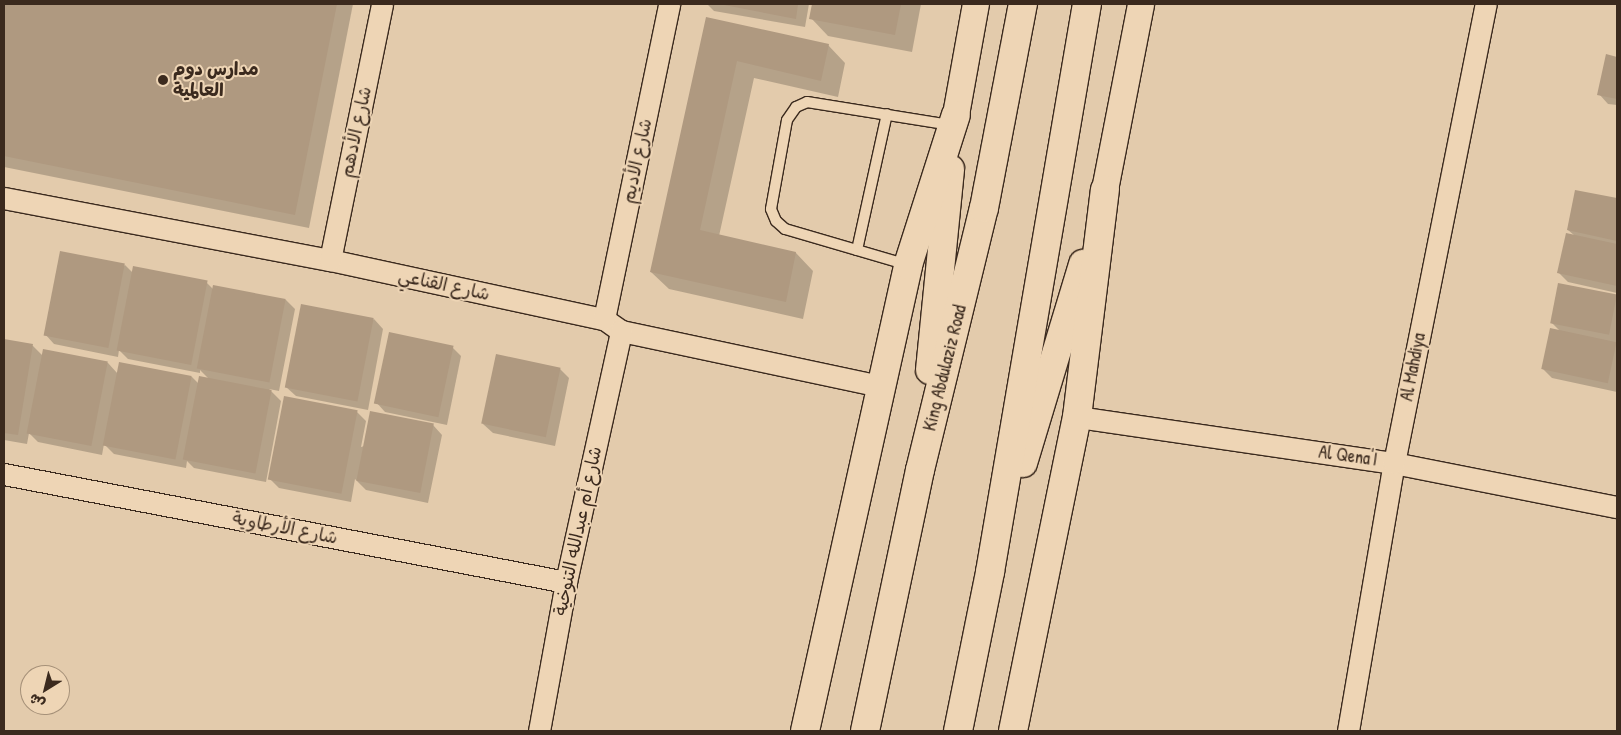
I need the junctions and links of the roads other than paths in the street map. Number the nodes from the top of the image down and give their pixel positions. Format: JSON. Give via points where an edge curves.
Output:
{"nodes":[{"id":1,"x":382,"y":4,"type":"edge"},
{"id":2,"x":669,"y":4,"type":"edge"},
{"id":3,"x":976,"y":4,"type":"edge"},
{"id":4,"x":1023,"y":4,"type":"edge"},
{"id":5,"x":1086,"y":4,"type":"edge"},
{"id":6,"x":1141,"y":4,"type":"edge"},
{"id":7,"x":1486,"y":4,"type":"edge"},
{"id":8,"x":887,"y":114,"type":"junction"},
{"id":9,"x":954,"y":120,"type":"junction"},
{"id":10,"x":1105,"y":190,"type":"junction"},
{"id":11,"x":4,"y":198,"type":"edge"},
{"id":12,"x":858,"y":250,"type":"junction"},
{"id":13,"x":330,"y":260,"type":"junction"},
{"id":14,"x":908,"y":264,"type":"junction"},
{"id":15,"x":604,"y":319,"type":"junction"},
{"id":16,"x":621,"y":331,"type":"junction"},
{"id":17,"x":880,"y":386,"type":"junction"},
{"id":18,"x":1077,"y":417,"type":"junction"},
{"id":19,"x":1394,"y":463,"type":"junction"},
{"id":20,"x":920,"y":470,"type":"junction"},
{"id":21,"x":4,"y":474,"type":"edge"},
{"id":22,"x":1617,"y":507,"type":"edge"},
{"id":23,"x":990,"y":572,"type":"junction"},
{"id":24,"x":566,"y":582,"type":"junction"},
{"id":25,"x":539,"y":731,"type":"edge"},
{"id":26,"x":805,"y":731,"type":"edge"},
{"id":27,"x":865,"y":731,"type":"edge"},
{"id":28,"x":958,"y":731,"type":"edge"},
{"id":29,"x":1013,"y":731,"type":"edge"},
{"id":30,"x":1348,"y":731,"type":"edge"}],
"edges":[{"from":1,"to":13,"type":"street","name":"شارع الأدهم"},
{"from":2,"to":15,"type":"street","name":"شارع الأديم"},
{"from":3,"to":9,"type":"street"},
{"from":4,"to":20,"type":"main road","name":"King Abdulaziz Road","via":[[984,208]]},
{"from":5,"to":23,"type":"main road"},
{"from":6,"to":10,"type":"street"},
{"from":7,"to":19,"type":"street","name":"Al Mahdiya"},
{"from":8,"to":9,"type":"lane"},
{"from":8,"to":12,"type":"lane"},
{"from":8,"to":12,"type":"lane","via":[[807,102],[796,107],[787,120],[771,209],[776,221],[785,229]]},
{"from":9,"to":14,"type":"main road"},
{"from":9,"to":20,"type":"main road"},
{"from":10,"to":18,"type":"main road"},
{"from":10,"to":23,"type":"main road"},
{"from":11,"to":13,"type":"street","name":"شارع القناعي"},
{"from":12,"to":14,"type":"lane"},
{"from":13,"to":15,"type":"street","name":"شارع القناعي"},
{"from":14,"to":17,"type":"main road"},
{"from":15,"to":16,"type":"street","name":"شارع القناعي"},
{"from":16,"to":17,"type":"street","name":"شارع القناعي"},
{"from":16,"to":24,"type":"street","name":"شارع أم عبدالله التنوخية"},
{"from":17,"to":26,"type":"main road"},
{"from":18,"to":19,"type":"street","name":"Al Qena'I"},
{"from":18,"to":29,"type":"main road"},
{"from":19,"to":22,"type":"street","name":"Al Qena'I"},
{"from":19,"to":30,"type":"street","name":"Al Mahdiya"},
{"from":20,"to":27,"type":"main road","name":"King Abdulaziz Road"},
{"from":21,"to":24,"type":"street","name":"شارع الأرطاوية"},
{"from":23,"to":28,"type":"main road"},
{"from":24,"to":25,"type":"street","name":"شارع أم عبدالله التنوخية"}]}
